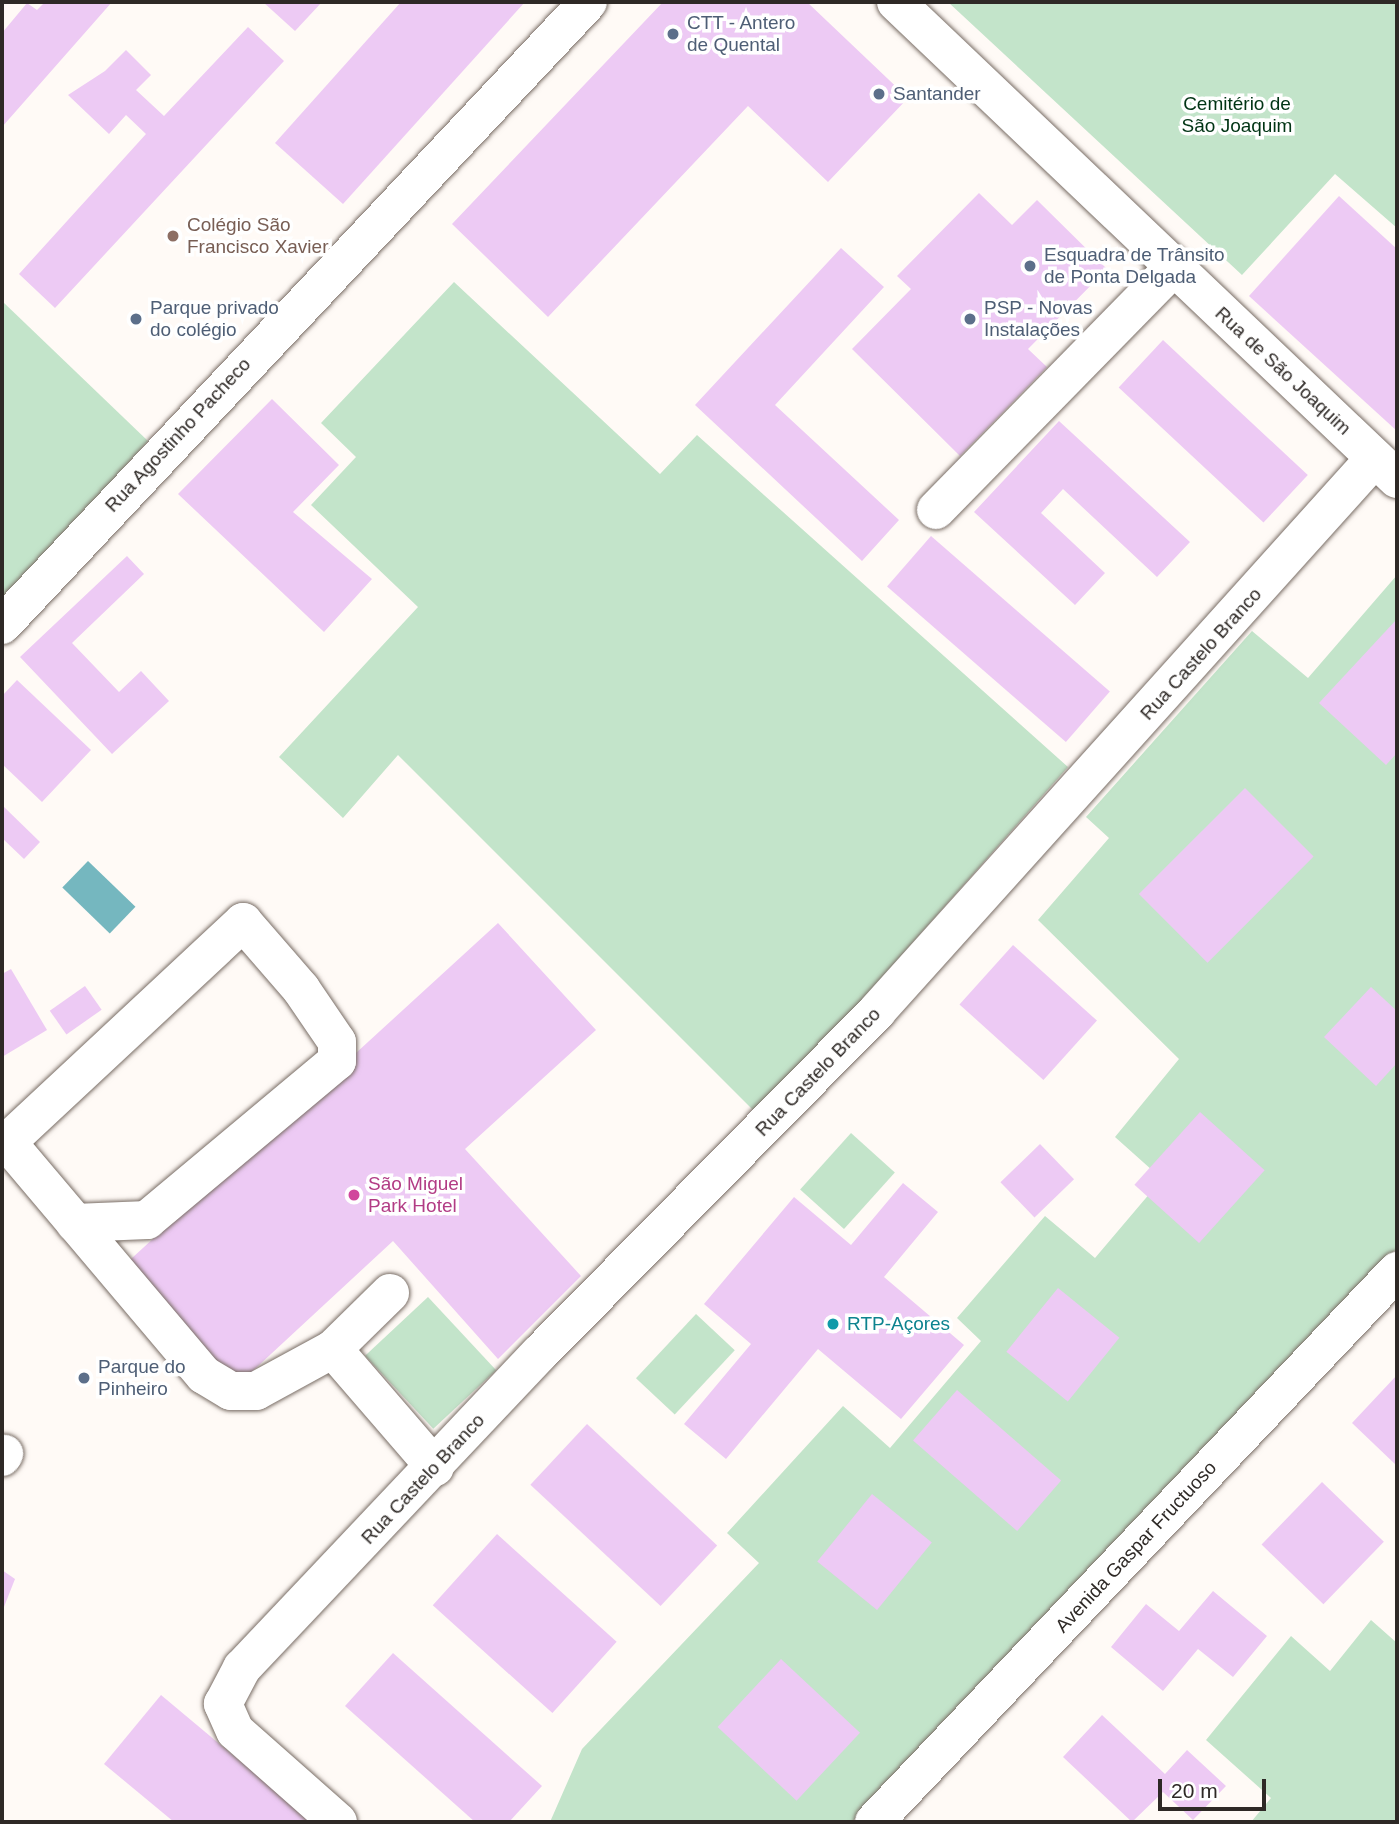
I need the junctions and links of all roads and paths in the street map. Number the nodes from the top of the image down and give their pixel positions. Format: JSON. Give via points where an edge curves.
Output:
{"nodes":[{"id":1,"x":588,"y":2,"type":"edge"},
{"id":2,"x":896,"y":2,"type":"edge"},
{"id":3,"x":1174,"y":267,"type":"junction"},
{"id":4,"x":1386,"y":469,"type":"edge"},
{"id":5,"x":936,"y":510,"type":"dead end"},
{"id":6,"x":2,"y":625,"type":"edge"},
{"id":7,"x":5,"y":1145,"type":"edge"},
{"id":8,"x":75,"y":1223,"type":"junction"},
{"id":9,"x":1397,"y":1271,"type":"edge"},
{"id":10,"x":390,"y":1293,"type":"dead end"},
{"id":11,"x":333,"y":1349,"type":"junction"},
{"id":12,"x":435,"y":1467,"type":"junction"},
{"id":13,"x":338,"y":1822,"type":"edge"},
{"id":14,"x":874,"y":1822,"type":"edge"}],
"edges":[{"from":1,"to":6,"type":"street","name":"Rua Agostinho Pacheco"},
{"from":2,"to":3,"type":"street","name":"Rua de São Joaquim"},
{"from":3,"to":4,"type":"street","name":"Rua de São Joaquim"},
{"from":3,"to":5,"type":"street"},
{"from":4,"to":12,"type":"street","name":"Rua Castelo Branco","via":[[877,1011]]},
{"from":7,"to":8,"type":"street"},
{"from":7,"to":8,"type":"street","via":[[243,922],[301,989],[337,1042],[337,1061],[147,1220]]},
{"from":8,"to":11,"type":"street","via":[[204,1375],[232,1391],[256,1391]]},
{"from":9,"to":14,"type":"street","name":"Avenida Gaspar Fructuoso"},
{"from":10,"to":11,"type":"street"},
{"from":11,"to":12,"type":"street"},
{"from":12,"to":13,"type":"street","name":"Rua Castelo Branco","via":[[242,1668],[223,1704],[235,1731]]}]}
